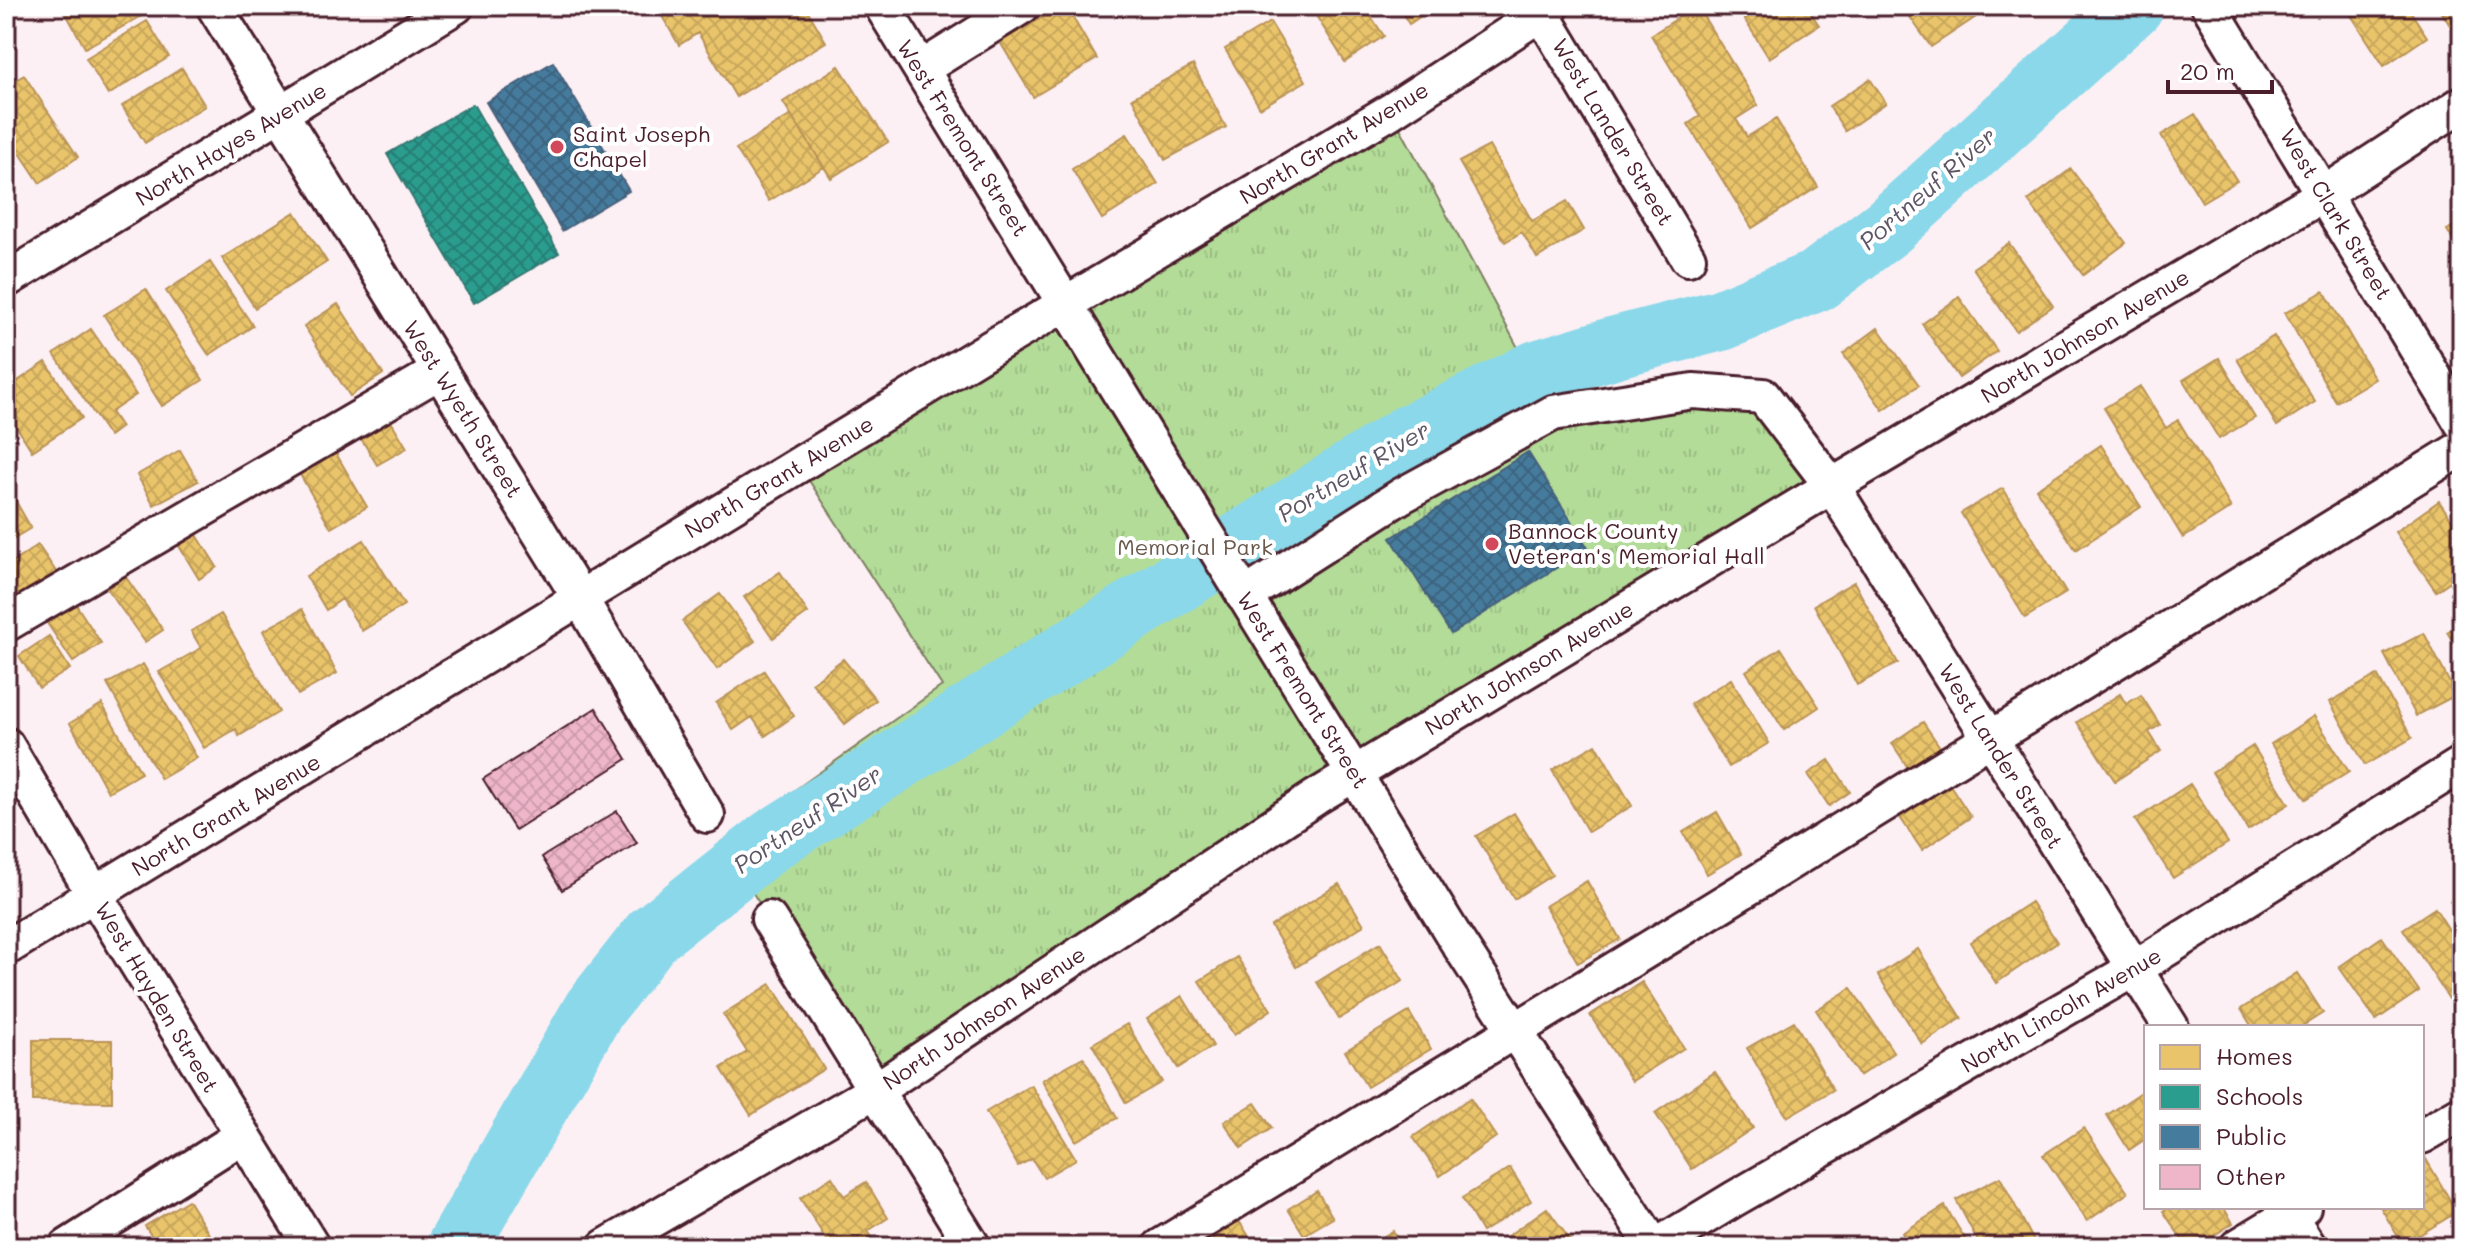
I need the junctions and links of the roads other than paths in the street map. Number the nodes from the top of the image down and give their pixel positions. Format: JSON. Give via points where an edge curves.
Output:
{"nodes":[{"id":1,"x":214,"y":6,"type":"edge"},
{"id":2,"x":456,"y":6,"type":"edge"},
{"id":3,"x":882,"y":6,"type":"edge"},
{"id":4,"x":1022,"y":6,"type":"edge"},
{"id":5,"x":2209,"y":6,"type":"edge"},
{"id":6,"x":1543,"y":8,"type":"edge"},
{"id":7,"x":921,"y":69,"type":"junction"},
{"id":8,"x":2462,"y":104,"type":"edge"},
{"id":9,"x":281,"y":114,"type":"junction"},
{"id":10,"x":2324,"y":194,"type":"junction"},
{"id":11,"x":1688,"y":258,"type":"dead end"},
{"id":12,"x":6,"y":280,"type":"edge"},
{"id":13,"x":1065,"y":303,"type":"junction"},
{"id":14,"x":440,"y":371,"type":"junction"},
{"id":15,"x":2462,"y":423,"type":"edge"},
{"id":16,"x":2462,"y":448,"type":"edge"},
{"id":17,"x":1832,"y":486,"type":"junction"},
{"id":18,"x":1244,"y":596,"type":"junction"},
{"id":19,"x":580,"y":598,"type":"junction"},
{"id":20,"x":6,"y":624,"type":"edge"},
{"id":21,"x":1989,"y":737,"type":"junction"},
{"id":22,"x":6,"y":745,"type":"edge"},
{"id":23,"x":2462,"y":764,"type":"edge"},
{"id":24,"x":1355,"y":773,"type":"junction"},
{"id":25,"x":707,"y":815,"type":"dead end"},
{"id":26,"x":94,"y":894,"type":"junction"},
{"id":27,"x":769,"y":919,"type":"dead end"},
{"id":28,"x":6,"y":948,"type":"edge"},
{"id":29,"x":2134,"y":969,"type":"junction"},
{"id":30,"x":2170,"y":1025,"type":"edge"},
{"id":31,"x":1516,"y":1032,"type":"junction"},
{"id":32,"x":876,"y":1090,"type":"junction"},
{"id":33,"x":2462,"y":1113,"type":"edge"},
{"id":34,"x":2424,"y":1135,"type":"edge"},
{"id":35,"x":242,"y":1136,"type":"junction"},
{"id":36,"x":2292,"y":1210,"type":"edge"},
{"id":37,"x":67,"y":1247,"type":"edge"},
{"id":38,"x":312,"y":1247,"type":"edge"},
{"id":39,"x":605,"y":1247,"type":"edge"},
{"id":40,"x":973,"y":1247,"type":"edge"},
{"id":41,"x":1160,"y":1247,"type":"edge"},
{"id":42,"x":1655,"y":1247,"type":"edge"},
{"id":43,"x":2237,"y":1247,"type":"edge"},
{"id":44,"x":2309,"y":1247,"type":"edge"}],
"edges":[{"from":1,"to":9,"type":"street","name":"West Wyeth Street"},
{"from":2,"to":9,"type":"street","name":"North Hayes Avenue"},
{"from":3,"to":7,"type":"street","name":"West Fremont Street"},
{"from":4,"to":7,"type":"street"},
{"from":5,"to":10,"type":"street","name":"West Clark Street"},
{"from":6,"to":11,"type":"street","name":"West Lander Street"},
{"from":6,"to":13,"type":"street","name":"North Grant Avenue","via":[[1391,111]]},
{"from":7,"to":13,"type":"street","name":"West Fremont Street"},
{"from":8,"to":10,"type":"street","name":"North Johnson Avenue"},
{"from":9,"to":12,"type":"street","name":"North Hayes Avenue"},
{"from":9,"to":14,"type":"street","name":"West Wyeth Street"},
{"from":10,"to":15,"type":"street","name":"West Clark Street"},
{"from":10,"to":17,"type":"street","name":"North Johnson Avenue"},
{"from":13,"to":18,"type":"street","name":"West Fremont Street"},
{"from":13,"to":19,"type":"street","name":"North Grant Avenue"},
{"from":14,"to":19,"type":"street","name":"West Wyeth Street"},
{"from":14,"to":20,"type":"street"},
{"from":16,"to":21,"type":"street"},
{"from":17,"to":18,"type":"street","name":"West Lander Street","via":[[1763,396],[1693,391],[1553,413],[1401,496]]},
{"from":17,"to":21,"type":"street","name":"West Lander Street"},
{"from":17,"to":24,"type":"street","name":"North Johnson Avenue"},
{"from":18,"to":24,"type":"street","name":"West Fremont Street"},
{"from":19,"to":25,"type":"street","name":"West Wyeth Street"},
{"from":19,"to":26,"type":"street","name":"North Grant Avenue"},
{"from":21,"to":29,"type":"street","name":"West Lander Street"},
{"from":21,"to":31,"type":"street"},
{"from":22,"to":26,"type":"street","name":"West Hayden Street"},
{"from":23,"to":29,"type":"street","name":"North Lincoln Avenue"},
{"from":24,"to":31,"type":"street","name":"West Fremont Street"},
{"from":24,"to":32,"type":"street","name":"North Johnson Avenue"},
{"from":26,"to":28,"type":"street","name":"North Grant Avenue"},
{"from":26,"to":35,"type":"street","name":"West Hayden Street"},
{"from":27,"to":32,"type":"street"},
{"from":29,"to":30,"type":"street","name":"West Lander Street"},
{"from":29,"to":42,"type":"street","name":"North Lincoln Avenue"},
{"from":31,"to":41,"type":"street"},
{"from":31,"to":42,"type":"street","name":"West Fremont Street"},
{"from":32,"to":39,"type":"street","name":"North Johnson Avenue"},
{"from":32,"to":40,"type":"street"},
{"from":33,"to":34,"type":"street"},
{"from":35,"to":37,"type":"street"},
{"from":35,"to":38,"type":"street","name":"West Hayden Street"},
{"from":36,"to":43,"type":"street"},
{"from":36,"to":44,"type":"street"}]}
